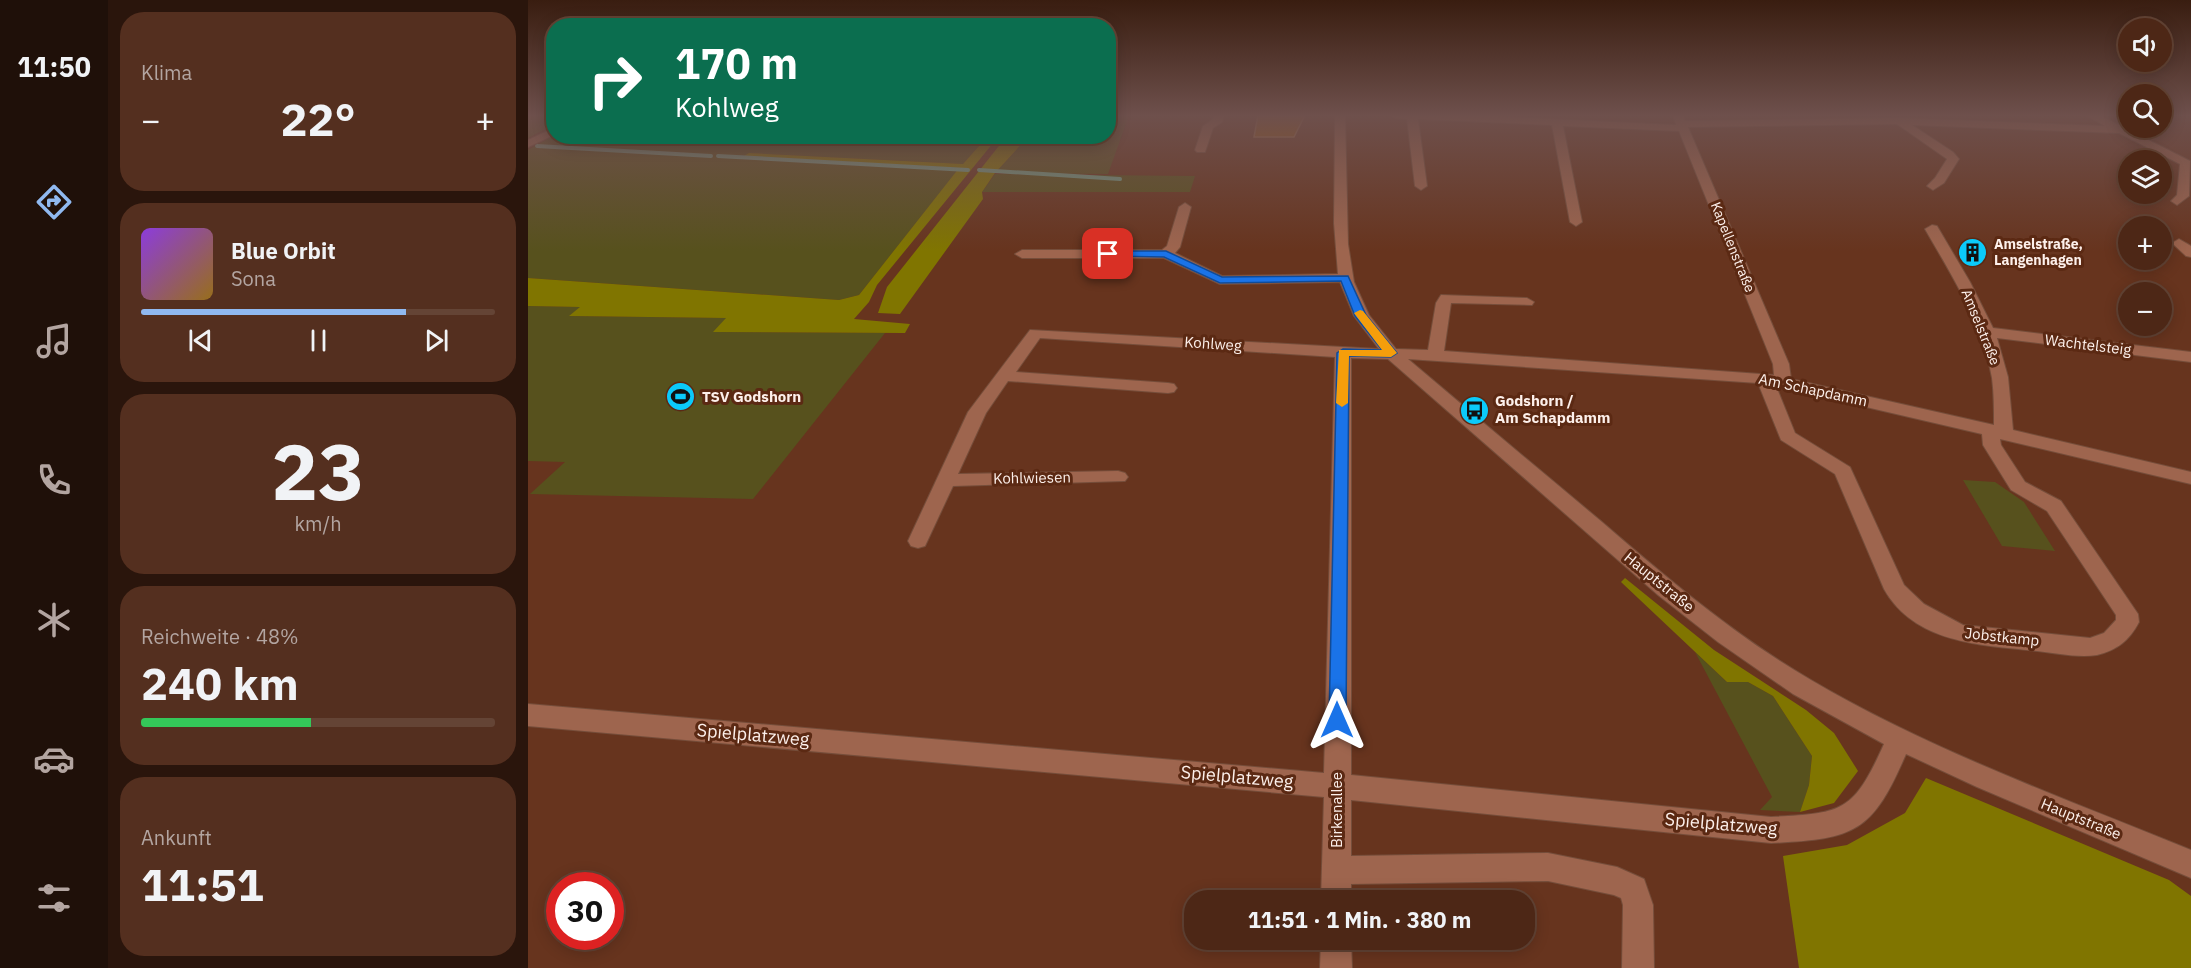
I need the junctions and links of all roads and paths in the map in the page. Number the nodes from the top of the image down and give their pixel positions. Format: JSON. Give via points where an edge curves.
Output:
{"nodes":[{"id":1,"x":1340,"y":160,"type":"edge"},
{"id":2,"x":1418,"y":160,"type":"edge"},
{"id":3,"x":1564,"y":160,"type":"edge"},
{"id":4,"x":1697,"y":160,"type":"edge"},
{"id":5,"x":1952,"y":160,"type":"edge"},
{"id":6,"x":2180,"y":160,"type":"edge"},
{"id":7,"x":1421,"y":186,"type":"dead end"},
{"id":8,"x":1934,"y":186,"type":"dead end"},
{"id":9,"x":2177,"y":201,"type":"dead end"},
{"id":10,"x":1185,"y":207,"type":"dead end"},
{"id":11,"x":1576,"y":222,"type":"dead end"},
{"id":12,"x":1932,"y":229,"type":"dead end"},
{"id":13,"x":2180,"y":243,"type":"dead end"},
{"id":14,"x":2191,"y":253,"type":"edge"},
{"id":15,"x":1022,"y":254,"type":"dead end"},
{"id":16,"x":1166,"y":254,"type":"junction"},
{"id":17,"x":1344,"y":278,"type":"junction"},
{"id":18,"x":1527,"y":302,"type":"dead end"},
{"id":19,"x":1986,"y":332,"type":"junction"},
{"id":20,"x":1343,"y":353,"type":"junction"},
{"id":21,"x":1391,"y":353,"type":"junction"},
{"id":22,"x":1435,"y":355,"type":"junction"},
{"id":23,"x":2191,"y":357,"type":"edge"},
{"id":24,"x":1004,"y":375,"type":"junction"},
{"id":25,"x":1774,"y":380,"type":"junction"},
{"id":26,"x":1168,"y":388,"type":"dead end"},
{"id":27,"x":1997,"y":431,"type":"junction"},
{"id":28,"x":1118,"y":477,"type":"dead end"},
{"id":29,"x":2191,"y":478,"type":"edge"},
{"id":30,"x":946,"y":480,"type":"junction"},
{"id":31,"x":918,"y":541,"type":"dead end"},
{"id":32,"x":528,"y":715,"type":"edge"},
{"id":33,"x":1899,"y":739,"type":"junction"},
{"id":34,"x":1336,"y":786,"type":"junction"},
{"id":35,"x":2191,"y":864,"type":"edge"},
{"id":36,"x":1336,"y":870,"type":"junction"},
{"id":37,"x":1336,"y":890,"type":"edge"},
{"id":38,"x":1336,"y":950,"type":"edge"},
{"id":39,"x":1336,"y":968,"type":"edge"},
{"id":40,"x":1638,"y":968,"type":"edge"}],
"edges":[{"from":1,"to":17,"type":"street","name":"Hauptstraße","via":[[1339,246]]},
{"from":2,"to":7,"type":"street"},
{"from":3,"to":11,"type":"street"},
{"from":4,"to":25,"type":"street","name":"Kapellenstraße","via":[[1781,364]]},
{"from":5,"to":8,"type":"street"},
{"from":6,"to":9,"type":"street","via":[[2186,163],[2183,196]]},
{"from":10,"to":16,"type":"street","via":[[1173,247]]},
{"from":12,"to":19,"type":"street","name":"Amselstraße"},
{"from":13,"to":14,"type":"street"},
{"from":15,"to":16,"type":"street"},
{"from":16,"to":17,"type":"street","via":[[1220,280]]},
{"from":17,"to":21,"type":"street","name":"Hauptstraße","via":[[1361,316]]},
{"from":18,"to":22,"type":"street","via":[[1446,298]]},
{"from":19,"to":23,"type":"street","name":"Wachtelsteig"},
{"from":19,"to":27,"type":"street","name":"Amselstraße","via":[[2000,377]]},
{"from":20,"to":21,"type":"street","name":"Kohlweg"},
{"from":20,"to":24,"type":"street","name":"Kohlweg","via":[[1036,333]]},
{"from":20,"to":34,"type":"street","name":"Birkenallee"},
{"from":21,"to":22,"type":"street","name":"Am Schapdamm"},
{"from":21,"to":33,"type":"street","name":"Hauptstraße","via":[[1726,636],[1802,687]]},
{"from":22,"to":25,"type":"street","name":"Am Schapdamm"},
{"from":24,"to":26,"type":"street"},
{"from":24,"to":30,"type":"street","via":[[977,412]]},
{"from":25,"to":27,"type":"street","name":"Am Schapdamm"},
{"from":25,"to":27,"type":"street","name":"Jobstkamp","via":[[1787,436],[1843,471],[1895,589],[1906,603],[1963,634],[2090,647],[2110,643],[2128,622],[2127,614],[2054,506],[2018,486],[1992,445]]},
{"from":27,"to":29,"type":"street","name":"Am Schapdamm"},
{"from":28,"to":30,"type":"street","name":"Kohlwiesen"},
{"from":30,"to":31,"type":"street"},
{"from":32,"to":34,"type":"street","name":"Spielplatzweg"},
{"from":33,"to":34,"type":"street","name":"Spielplatzweg","via":[[1877,788],[1857,814],[1820,828],[1771,830]]},
{"from":33,"to":35,"type":"street","name":"Hauptstraße"},
{"from":34,"to":36,"type":"street","name":"Birkenallee"},
{"from":36,"to":37,"type":"street","name":"Birkenallee"},
{"from":36,"to":40,"type":"street","name":"Birkenallee","via":[[1548,867],[1617,881],[1634,889],[1638,905]]},
{"from":38,"to":39,"type":"street"}]}
